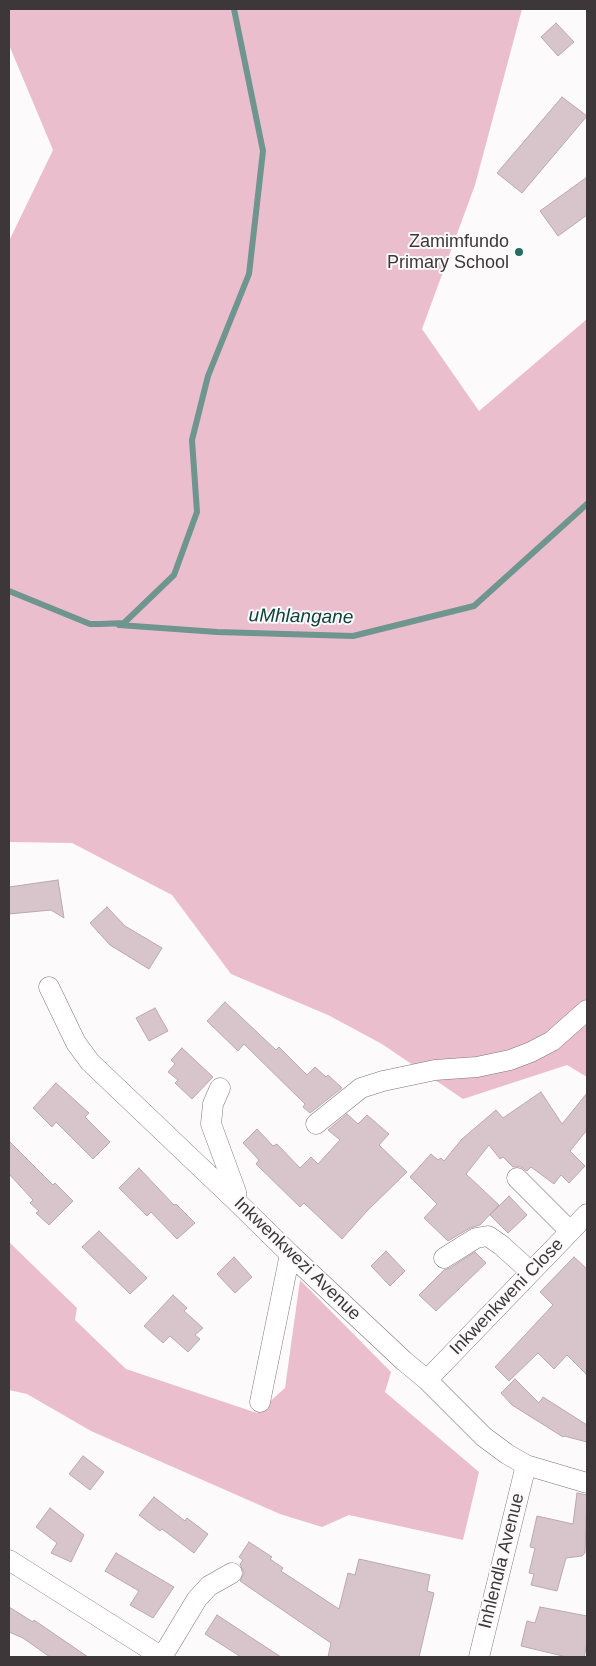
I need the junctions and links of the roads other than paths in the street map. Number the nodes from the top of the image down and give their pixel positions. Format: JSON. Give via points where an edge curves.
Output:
{"nodes":[{"id":1,"x":49,"y":986,"type":"dead end"},
{"id":2,"x":587,"y":1010,"type":"edge"},
{"id":3,"x":220,"y":1088,"type":"dead end"},
{"id":4,"x":316,"y":1124,"type":"dead end"},
{"id":5,"x":517,"y":1178,"type":"dead end"},
{"id":6,"x":237,"y":1202,"type":"junction"},
{"id":7,"x":581,"y":1222,"type":"edge"},
{"id":8,"x":290,"y":1254,"type":"junction"},
{"id":9,"x":444,"y":1258,"type":"dead end"},
{"id":10,"x":531,"y":1272,"type":"junction"},
{"id":11,"x":427,"y":1380,"type":"junction"},
{"id":12,"x":260,"y":1402,"type":"dead end"},
{"id":13,"x":526,"y":1465,"type":"junction"},
{"id":14,"x":587,"y":1483,"type":"edge"},
{"id":15,"x":9,"y":1560,"type":"edge"},
{"id":16,"x":232,"y":1573,"type":"dead end"},
{"id":17,"x":162,"y":1657,"type":"edge"},
{"id":18,"x":478,"y":1657,"type":"edge"}],
"edges":[{"from":1,"to":6,"type":"street","name":"Inkwenkwezi Avenue","via":[[76,1043],[90,1062]]},
{"from":2,"to":4,"type":"street","via":[[552,1041],[531,1052],[499,1063],[435,1070],[361,1088]]},
{"from":3,"to":6,"type":"street","via":[[212,1104],[211,1124]]},
{"from":5,"to":7,"type":"street"},
{"from":6,"to":8,"type":"street","name":"Inkwenkwezi Avenue"},
{"from":7,"to":10,"type":"street","name":"Inkwenkweni Close"},
{"from":8,"to":11,"type":"street","name":"Inkwenkwezi Avenue"},
{"from":8,"to":12,"type":"street"},
{"from":9,"to":10,"type":"street","via":[[476,1238],[488,1236]]},
{"from":10,"to":11,"type":"street","name":"Inkwenkweni Close"},
{"from":11,"to":13,"type":"street","name":"Inkwenkwezi Avenue","via":[[484,1437]]},
{"from":13,"to":14,"type":"street","name":"Inkwenkwezi Avenue"},
{"from":13,"to":18,"type":"street","name":"Inhlendla Avenue"},
{"from":15,"to":17,"type":"street"},
{"from":16,"to":17,"type":"street","via":[[212,1584],[197,1599]]}]}
